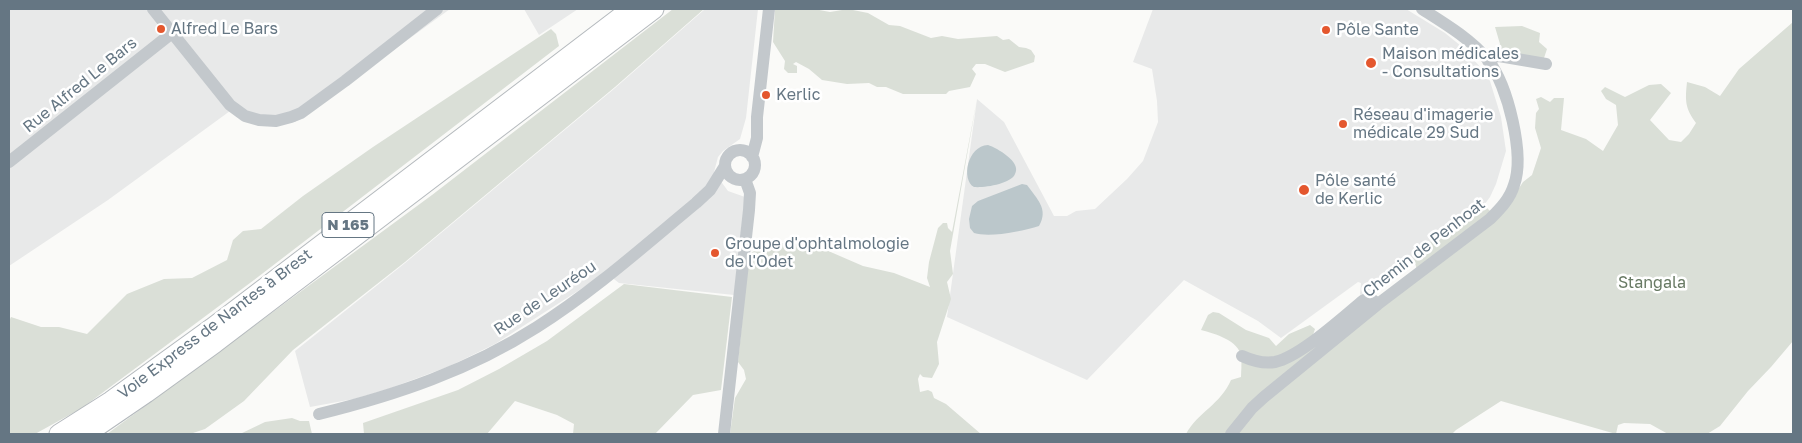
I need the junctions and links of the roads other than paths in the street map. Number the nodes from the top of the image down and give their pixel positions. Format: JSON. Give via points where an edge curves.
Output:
{"nodes":[{"id":1,"x":153,"y":9,"type":"edge"},
{"id":2,"x":437,"y":9,"type":"edge"},
{"id":3,"x":631,"y":9,"type":"edge"},
{"id":4,"x":654,"y":9,"type":"edge"},
{"id":5,"x":769,"y":9,"type":"edge"},
{"id":6,"x":1422,"y":9,"type":"edge"},
{"id":7,"x":172,"y":33,"type":"junction"},
{"id":8,"x":1488,"y":60,"type":"junction"},
{"id":9,"x":1546,"y":64,"type":"dead end"},
{"id":10,"x":757,"y":124,"type":"junction"},
{"id":11,"x":740,"y":151,"type":"junction"},
{"id":12,"x":752,"y":157,"type":"junction"},
{"id":13,"x":9,"y":162,"type":"edge"},
{"id":14,"x":725,"y":166,"type":"junction"},
{"id":15,"x":741,"y":180,"type":"junction"},
{"id":16,"x":710,"y":190,"type":"junction"},
{"id":17,"x":1378,"y":304,"type":"junction"},
{"id":18,"x":1242,"y":356,"type":"dead end"},
{"id":19,"x":319,"y":414,"type":"dead end"},
{"id":20,"x":59,"y":434,"type":"edge"},
{"id":21,"x":86,"y":434,"type":"edge"},
{"id":22,"x":724,"y":434,"type":"edge"},
{"id":23,"x":1231,"y":434,"type":"edge"}],
"edges":[{"from":1,"to":7,"type":"street"},
{"from":2,"to":7,"type":"street","via":[[301,113],[276,121],[245,116],[230,105]]},
{"from":3,"to":20,"type":"highway","name":"Voie Express de Nantes à Brest","number":"N 165","via":[[212,328]]},
{"from":4,"to":21,"type":"highway","name":"Voie Express de Nantes à Brest","number":"N 165","via":[[215,343]]},
{"from":5,"to":10,"type":"street"},
{"from":6,"to":8,"type":"street","name":"Chemin de Penhoat"},
{"from":7,"to":13,"type":"street","name":"Rue Alfred Le Bars"},
{"from":8,"to":9,"type":"street","via":[[1499,56]]},
{"from":8,"to":17,"type":"street","name":"Chemin de Penhoat","via":[[1506,98],[1516,139],[1518,171],[1512,192],[1490,219]]},
{"from":10,"to":11,"type":"street"},
{"from":10,"to":12,"type":"street"},
{"from":11,"to":12,"type":"street"},
{"from":11,"to":14,"type":"street","via":[[730,154]]},
{"from":12,"to":15,"type":"street","via":[[754,170]]},
{"from":14,"to":15,"type":"street","via":[[728,175]]},
{"from":14,"to":16,"type":"street","name":"Rue de Leuréou"},
{"from":15,"to":16,"type":"street","name":"Rue de Leuréou"},
{"from":15,"to":22,"type":"street","via":[[748,188],[750,199]]},
{"from":16,"to":19,"type":"street","name":"Rue de Leuréou","via":[[603,280],[512,342],[419,385]]},
{"from":17,"to":18,"type":"street","via":[[1371,299],[1364,300],[1302,349],[1281,360],[1260,362]]},
{"from":17,"to":23,"type":"street","name":"Chemin de Penhoat","via":[[1264,397]]}]}
